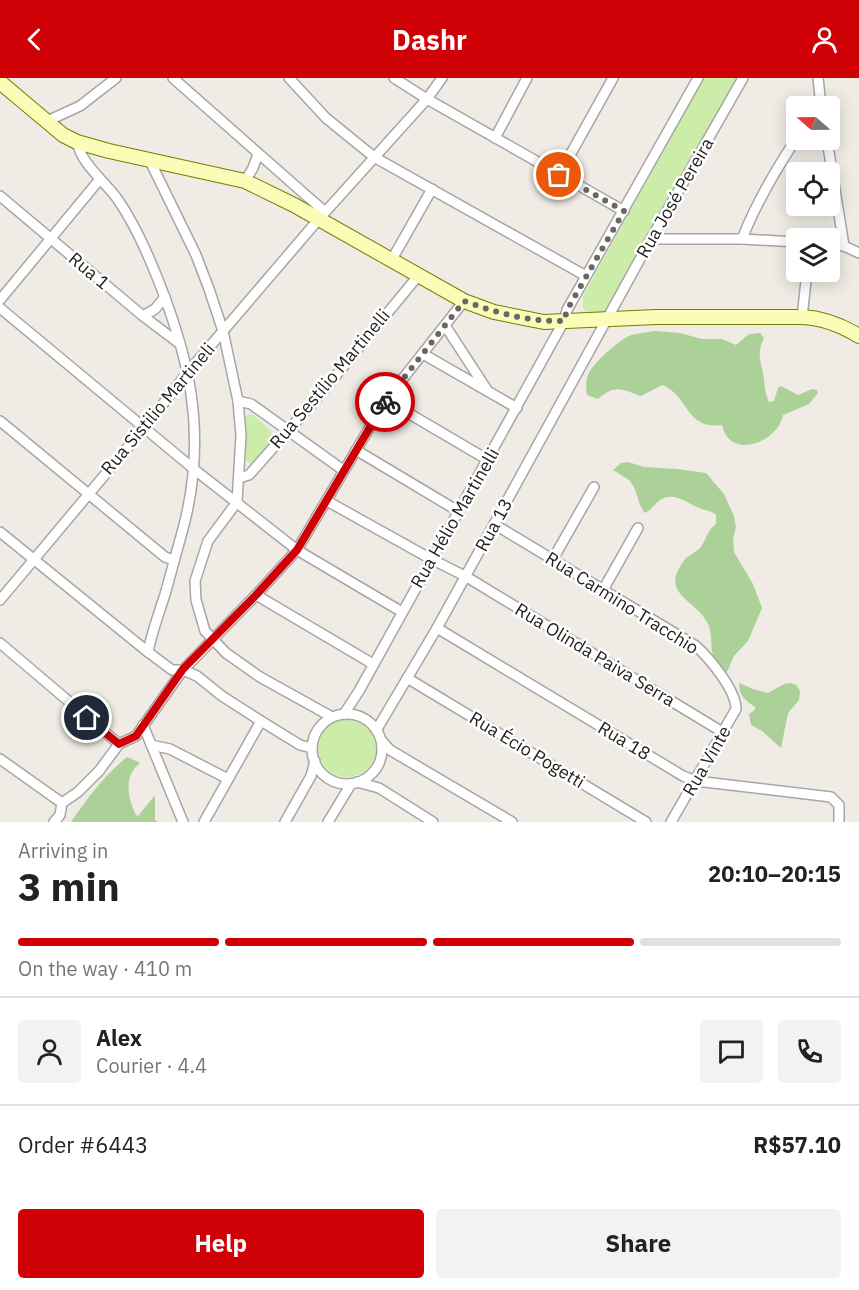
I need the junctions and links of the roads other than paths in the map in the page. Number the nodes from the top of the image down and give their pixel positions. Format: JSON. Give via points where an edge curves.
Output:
{"nodes":[{"id":1,"x":116,"y":78,"type":"edge"},
{"id":2,"x":173,"y":78,"type":"edge"},
{"id":3,"x":289,"y":78,"type":"edge"},
{"id":4,"x":394,"y":78,"type":"edge"},
{"id":5,"x":442,"y":78,"type":"edge"},
{"id":6,"x":527,"y":78,"type":"edge"},
{"id":7,"x":613,"y":78,"type":"edge"},
{"id":8,"x":698,"y":78,"type":"edge"},
{"id":9,"x":743,"y":78,"type":"edge"},
{"id":10,"x":818,"y":78,"type":"edge"},
{"id":11,"x":0,"y":82,"type":"edge"},
{"id":12,"x":819,"y":96,"type":"edge"},
{"id":13,"x":427,"y":99,"type":"junction"},
{"id":14,"x":45,"y":122,"type":"junction"},
{"id":15,"x":495,"y":138,"type":"junction"},
{"id":16,"x":77,"y":142,"type":"junction"},
{"id":17,"x":789,"y":150,"type":"edge"},
{"id":18,"x":829,"y":150,"type":"edge"},
{"id":19,"x":258,"y":154,"type":"junction"},
{"id":20,"x":374,"y":157,"type":"junction"},
{"id":21,"x":149,"y":159,"type":"junction"},
{"id":22,"x":559,"y":175,"type":"junction"},
{"id":23,"x":100,"y":179,"type":"junction"},
{"id":24,"x":245,"y":181,"type":"junction"},
{"id":25,"x":432,"y":189,"type":"junction"},
{"id":26,"x":0,"y":196,"type":"edge"},
{"id":27,"x":624,"y":211,"type":"junction"},
{"id":28,"x":322,"y":216,"type":"junction"},
{"id":29,"x":51,"y":239,"type":"junction"},
{"id":30,"x":651,"y":239,"type":"junction"},
{"id":31,"x":742,"y":239,"type":"junction"},
{"id":32,"x":786,"y":241,"type":"edge"},
{"id":33,"x":840,"y":245,"type":"edge"},
{"id":34,"x":844,"y":246,"type":"junction"},
{"id":35,"x":859,"y":253,"type":"edge"},
{"id":36,"x":391,"y":261,"type":"junction"},
{"id":37,"x":417,"y":276,"type":"junction"},
{"id":38,"x":586,"y":276,"type":"junction"},
{"id":39,"x":806,"y":282,"type":"edge"},
{"id":40,"x":165,"y":297,"type":"junction"},
{"id":41,"x":0,"y":300,"type":"edge"},
{"id":42,"x":464,"y":301,"type":"junction"},
{"id":43,"x":0,"y":308,"type":"edge"},
{"id":44,"x":143,"y":316,"type":"junction"},
{"id":45,"x":802,"y":316,"type":"junction"},
{"id":46,"x":607,"y":319,"type":"junction"},
{"id":47,"x":564,"y":321,"type":"junction"},
{"id":48,"x":446,"y":327,"type":"junction"},
{"id":49,"x":223,"y":331,"type":"junction"},
{"id":50,"x":859,"y":336,"type":"edge"},
{"id":51,"x":180,"y":344,"type":"junction"},
{"id":52,"x":423,"y":354,"type":"junction"},
{"id":53,"x":188,"y":372,"type":"junction"},
{"id":54,"x":489,"y":392,"type":"junction"},
{"id":55,"x":386,"y":400,"type":"junction"},
{"id":56,"x":238,"y":401,"type":"junction"},
{"id":57,"x":517,"y":408,"type":"junction"},
{"id":58,"x":0,"y":421,"type":"edge"},
{"id":59,"x":144,"y":428,"type":"junction"},
{"id":60,"x":287,"y":430,"type":"junction"},
{"id":61,"x":356,"y":450,"type":"junction"},
{"id":62,"x":488,"y":460,"type":"junction"},
{"id":63,"x":195,"y":470,"type":"junction"},
{"id":64,"x":343,"y":470,"type":"junction"},
{"id":65,"x":239,"y":478,"type":"junction"},
{"id":66,"x":594,"y":487,"type":"dead end"},
{"id":67,"x":88,"y":492,"type":"junction"},
{"id":68,"x":327,"y":501,"type":"junction"},
{"id":69,"x":237,"y":502,"type":"junction"},
{"id":70,"x":458,"y":511,"type":"junction"},
{"id":71,"x":494,"y":524,"type":"junction"},
{"id":72,"x":638,"y":528,"type":"dead end"},
{"id":73,"x":0,"y":531,"type":"edge"},
{"id":74,"x":297,"y":550,"type":"junction"},
{"id":75,"x":34,"y":558,"type":"junction"},
{"id":76,"x":431,"y":559,"type":"junction"},
{"id":77,"x":553,"y":559,"type":"junction"},
{"id":78,"x":174,"y":560,"type":"junction"},
{"id":79,"x":465,"y":576,"type":"junction"},
{"id":80,"x":603,"y":590,"type":"junction"},
{"id":81,"x":256,"y":595,"type":"junction"},
{"id":82,"x":0,"y":600,"type":"edge"},
{"id":83,"x":402,"y":612,"type":"junction"},
{"id":84,"x":437,"y":628,"type":"junction"},
{"id":85,"x":213,"y":640,"type":"junction"},
{"id":86,"x":0,"y":643,"type":"edge"},
{"id":87,"x":148,"y":652,"type":"junction"},
{"id":88,"x":373,"y":664,"type":"junction"},
{"id":89,"x":183,"y":669,"type":"junction"},
{"id":90,"x":407,"y":678,"type":"junction"},
{"id":91,"x":734,"y":698,"type":"joint"},
{"id":92,"x":344,"y":714,"type":"junction"},
{"id":93,"x":332,"y":717,"type":"junction"},
{"id":94,"x":261,"y":721,"type":"junction"},
{"id":95,"x":143,"y":725,"type":"junction"},
{"id":96,"x":377,"y":729,"type":"junction"},
{"id":97,"x":724,"y":734,"type":"junction"},
{"id":98,"x":382,"y":741,"type":"junction"},
{"id":99,"x":119,"y":744,"type":"junction"},
{"id":100,"x":151,"y":745,"type":"junction"},
{"id":101,"x":312,"y":748,"type":"junction"},
{"id":102,"x":0,"y":759,"type":"edge"},
{"id":103,"x":315,"y":761,"type":"junction"},
{"id":104,"x":228,"y":779,"type":"junction"},
{"id":105,"x":696,"y":781,"type":"junction"},
{"id":106,"x":354,"y":783,"type":"junction"},
{"id":107,"x":62,"y":803,"type":"junction"},
{"id":108,"x":54,"y":822,"type":"edge"},
{"id":109,"x":183,"y":822,"type":"edge"},
{"id":110,"x":204,"y":822,"type":"edge"},
{"id":111,"x":285,"y":822,"type":"edge"},
{"id":112,"x":328,"y":822,"type":"edge"},
{"id":113,"x":433,"y":822,"type":"edge"},
{"id":114,"x":512,"y":822,"type":"edge"},
{"id":115,"x":646,"y":822,"type":"edge"},
{"id":116,"x":671,"y":822,"type":"edge"},
{"id":117,"x":839,"y":822,"type":"edge"}],
"edges":[{"from":1,"to":14,"type":"street","via":[[80,106]]},
{"from":2,"to":19,"type":"street"},
{"from":3,"to":20,"type":"street","via":[[326,118]]},
{"from":4,"to":13,"type":"street"},
{"from":5,"to":13,"type":"street","name":"Rua Sistilio Martineli"},
{"from":6,"to":15,"type":"street"},
{"from":7,"to":22,"type":"street"},
{"from":8,"to":27,"type":"street","name":"Rua Hélio Martinelli"},
{"from":9,"to":30,"type":"street","name":"Rua José Pereira"},
{"from":10,"to":12,"type":"street"},
{"from":11,"to":14,"type":"main road"},
{"from":13,"to":15,"type":"street"},
{"from":13,"to":20,"type":"street","name":"Rua Sistilio Martineli"},
{"from":14,"to":16,"type":"main road"},
{"from":15,"to":22,"type":"street"},
{"from":16,"to":21,"type":"main road"},
{"from":16,"to":23,"type":"street","via":[[82,156]]},
{"from":17,"to":31,"type":"street"},
{"from":18,"to":34,"type":"street"},
{"from":19,"to":24,"type":"street"},
{"from":19,"to":28,"type":"street"},
{"from":20,"to":25,"type":"street"},
{"from":20,"to":28,"type":"street","name":"Rua Sistilio Martineli"},
{"from":21,"to":24,"type":"main road"},
{"from":21,"to":49,"type":"street","via":[[196,255]]},
{"from":22,"to":27,"type":"street"},
{"from":23,"to":29,"type":"street"},
{"from":23,"to":40,"type":"street","via":[[116,196],[140,236]]},
{"from":24,"to":28,"type":"main road"},
{"from":25,"to":36,"type":"street"},
{"from":25,"to":38,"type":"street"},
{"from":26,"to":29,"type":"street","name":"Rua 1"},
{"from":27,"to":38,"type":"street","name":"Rua Hélio Martinelli"},
{"from":28,"to":36,"type":"main road"},
{"from":28,"to":49,"type":"street","name":"Rua Sistilio Martineli"},
{"from":29,"to":41,"type":"street"},
{"from":29,"to":44,"type":"street","name":"Rua 1"},
{"from":30,"to":31,"type":"street"},
{"from":30,"to":46,"type":"street","name":"Rua José Pereira"},
{"from":31,"to":32,"type":"street"},
{"from":33,"to":34,"type":"street"},
{"from":34,"to":35,"type":"street"},
{"from":36,"to":37,"type":"main road"},
{"from":37,"to":42,"type":"main road"},
{"from":37,"to":60,"type":"street","name":"Rua Sestílio Martinelli"},
{"from":38,"to":47,"type":"street","name":"Rua Hélio Martinelli"},
{"from":39,"to":45,"type":"street"},
{"from":40,"to":44,"type":"street"},
{"from":40,"to":51,"type":"street"},
{"from":42,"to":47,"type":"main road","via":[[521,318]]},
{"from":42,"to":48,"type":"street"},
{"from":43,"to":59,"type":"street"},
{"from":44,"to":51,"type":"street","name":"Rua 1"},
{"from":45,"to":46,"type":"main road"},
{"from":45,"to":50,"type":"main road","via":[[834,324]]},
{"from":46,"to":47,"type":"main road"},
{"from":46,"to":71,"type":"street","name":"Rua 13"},
{"from":47,"to":57,"type":"street","name":"Rua Hélio Martinelli"},
{"from":48,"to":52,"type":"street"},
{"from":48,"to":54,"type":"street"},
{"from":49,"to":53,"type":"street","name":"Rua Sistilio Martineli"},
{"from":49,"to":56,"type":"street"},
{"from":51,"to":53,"type":"street"},
{"from":52,"to":54,"type":"street"},
{"from":52,"to":55,"type":"street"},
{"from":53,"to":59,"type":"street","name":"Rua Sistilio Martineli"},
{"from":53,"to":63,"type":"street","via":[[194,403]]},
{"from":54,"to":57,"type":"street"},
{"from":55,"to":61,"type":"street"},
{"from":55,"to":62,"type":"street"},
{"from":56,"to":60,"type":"street","via":[[251,404]]},
{"from":56,"to":65,"type":"street"},
{"from":57,"to":62,"type":"street","name":"Rua Hélio Martinelli"},
{"from":58,"to":67,"type":"street"},
{"from":59,"to":63,"type":"street"},
{"from":59,"to":67,"type":"street","name":"Rua Sistilio Martineli"},
{"from":60,"to":64,"type":"street"},
{"from":60,"to":65,"type":"street","name":"Rua Sestílio Martinelli","via":[[249,475]]},
{"from":61,"to":64,"type":"street"},
{"from":61,"to":70,"type":"street"},
{"from":62,"to":70,"type":"street","name":"Rua Hélio Martinelli"},
{"from":63,"to":69,"type":"street"},
{"from":63,"to":78,"type":"street"},
{"from":64,"to":68,"type":"street"},
{"from":65,"to":69,"type":"street"},
{"from":66,"to":77,"type":"street"},
{"from":67,"to":75,"type":"street","name":"Rua Sistilio Martineli"},
{"from":67,"to":78,"type":"street","via":[[165,557]]},
{"from":68,"to":74,"type":"street"},
{"from":68,"to":76,"type":"street","name":"Rua Olinda Paiva Serra"},
{"from":69,"to":74,"type":"street"},
{"from":69,"to":85,"type":"street","via":[[207,541],[195,580],[205,631]]},
{"from":70,"to":76,"type":"street","name":"Rua Hélio Martinelli"},
{"from":71,"to":77,"type":"street","name":"Rua Carmino Tracchio"},
{"from":71,"to":79,"type":"street","name":"Rua 13"},
{"from":72,"to":80,"type":"street"},
{"from":73,"to":75,"type":"street"},
{"from":74,"to":81,"type":"street"},
{"from":74,"to":83,"type":"street"},
{"from":75,"to":82,"type":"street","name":"Rua Sistilio Martineli"},
{"from":75,"to":87,"type":"street"},
{"from":76,"to":79,"type":"street","name":"Rua Olinda Paiva Serra"},
{"from":76,"to":83,"type":"street","name":"Rua Hélio Martinelli"},
{"from":77,"to":80,"type":"street","name":"Rua Carmino Tracchio"},
{"from":78,"to":87,"type":"street"},
{"from":79,"to":84,"type":"street","name":"Rua 13"},
{"from":79,"to":97,"type":"street","name":"Rua Olinda Paiva Serra"},
{"from":80,"to":91,"type":"street","name":"Rua Carmino Tracchio","via":[[696,646],[708,657]]},
{"from":81,"to":85,"type":"street"},
{"from":81,"to":88,"type":"street"},
{"from":83,"to":88,"type":"street","name":"Rua Hélio Martinelli"},
{"from":84,"to":90,"type":"street","name":"Rua 13"},
{"from":84,"to":105,"type":"street","name":"Rua 18"},
{"from":85,"to":89,"type":"street"},
{"from":85,"to":93,"type":"street","via":[[260,677]]},
{"from":86,"to":99,"type":"street"},
{"from":87,"to":89,"type":"street","via":[[172,670]]},
{"from":88,"to":92,"type":"street","name":"Rua Hélio Martinelli"},
{"from":89,"to":94,"type":"street"},
{"from":89,"to":95,"type":"street"},
{"from":90,"to":96,"type":"street","name":"Rua 13"},
{"from":90,"to":115,"type":"street","name":"Rua Écio Pogetti"},
{"from":91,"to":97,"type":"street","name":"Rua Vinte","via":[[736,709]]},
{"from":92,"to":93,"type":"street"},
{"from":92,"to":96,"type":"street","via":[[362,717]]},
{"from":93,"to":101,"type":"street","via":[[318,730]]},
{"from":94,"to":101,"type":"street"},
{"from":94,"to":104,"type":"street"},
{"from":95,"to":99,"type":"street","via":[[136,736]]},
{"from":95,"to":100,"type":"street"},
{"from":96,"to":98,"type":"street"},
{"from":97,"to":105,"type":"street","name":"Rua Vinte"},
{"from":98,"to":106,"type":"street","via":[[378,766]]},
{"from":98,"to":114,"type":"street","via":[[390,750]]},
{"from":99,"to":107,"type":"street","via":[[99,771]]},
{"from":100,"to":104,"type":"street","via":[[170,749]]},
{"from":100,"to":109,"type":"street"},
{"from":101,"to":103,"type":"street"},
{"from":102,"to":107,"type":"street"},
{"from":103,"to":106,"type":"street","via":[[332,780]]},
{"from":103,"to":111,"type":"street"},
{"from":104,"to":110,"type":"street"},
{"from":105,"to":116,"type":"street","name":"Rua Vinte"},
{"from":105,"to":117,"type":"street","name":"Rua 18","via":[[831,797],[839,805]]},
{"from":106,"to":112,"type":"street"},
{"from":106,"to":113,"type":"street","via":[[379,788]]},
{"from":107,"to":108,"type":"street"}]}
